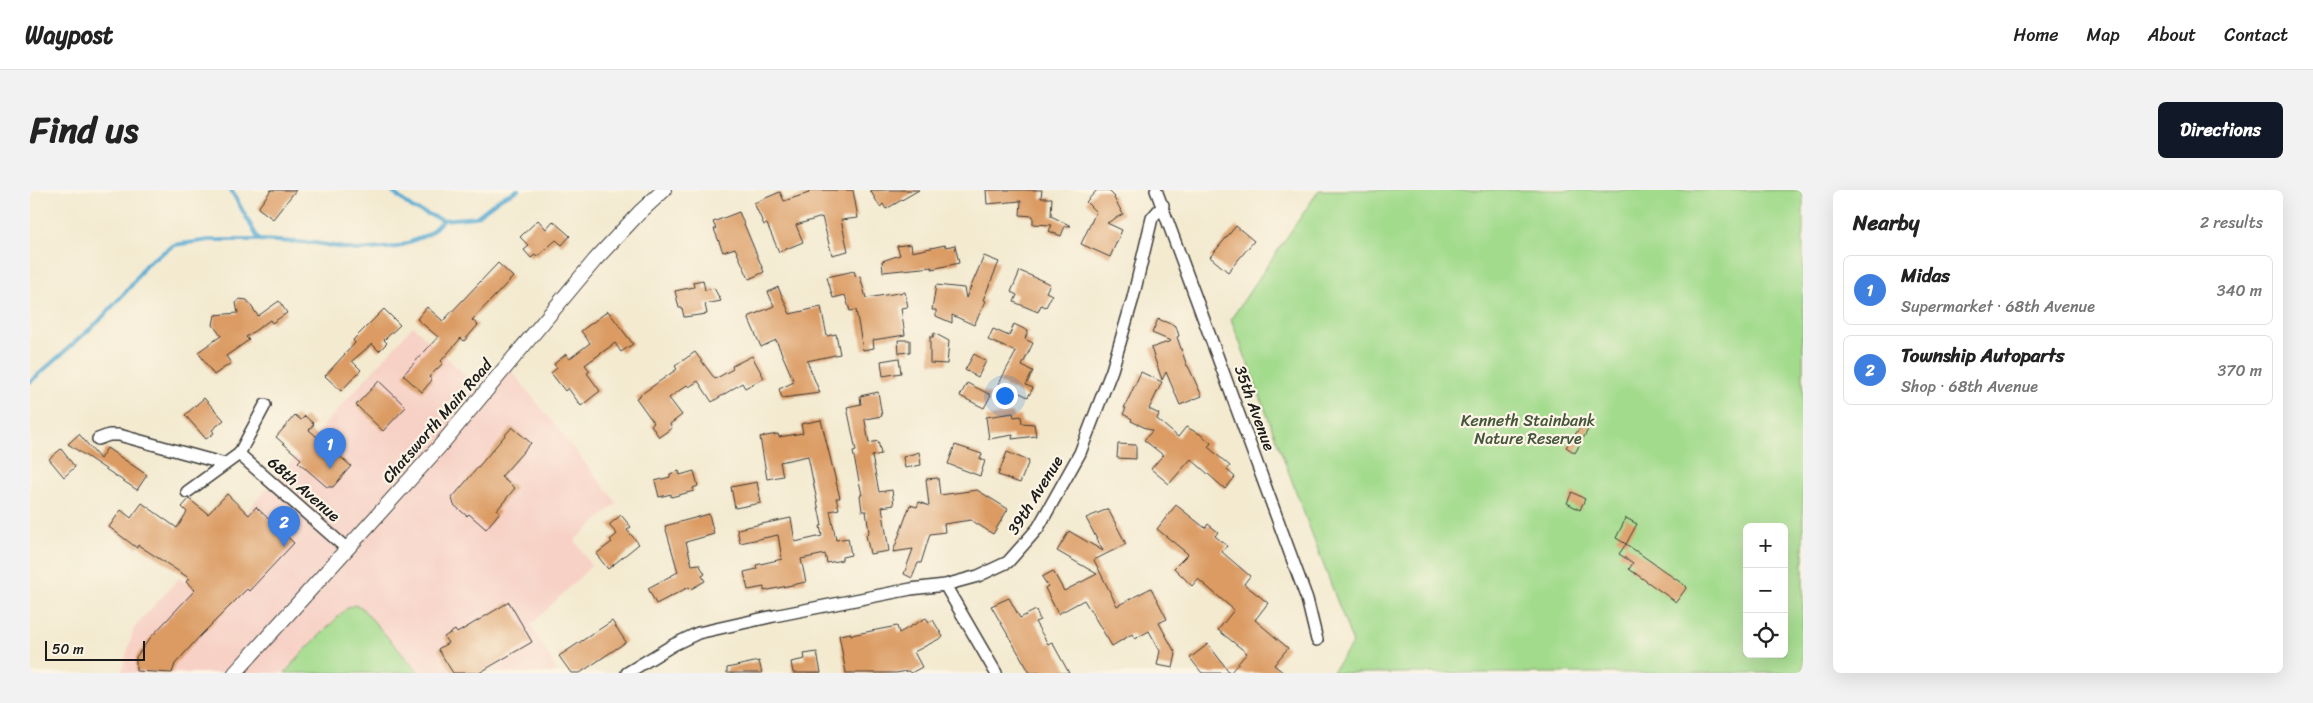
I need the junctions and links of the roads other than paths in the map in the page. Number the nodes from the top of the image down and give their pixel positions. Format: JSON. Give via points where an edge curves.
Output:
{"nodes":[{"id":1,"x":664,"y":190,"type":"edge"},
{"id":2,"x":1156,"y":190,"type":"edge"},
{"id":3,"x":1163,"y":205,"type":"junction"},
{"id":4,"x":265,"y":405,"type":"dead end"},
{"id":5,"x":98,"y":439,"type":"dead end"},
{"id":6,"x":240,"y":454,"type":"junction"},
{"id":7,"x":225,"y":464,"type":"junction"},
{"id":8,"x":187,"y":492,"type":"dead end"},
{"id":9,"x":346,"y":548,"type":"junction"},
{"id":10,"x":946,"y":585,"type":"junction"},
{"id":11,"x":1317,"y":640,"type":"dead end"},
{"id":12,"x":234,"y":673,"type":"edge"},
{"id":13,"x":627,"y":673,"type":"edge"},
{"id":14,"x":996,"y":673,"type":"edge"}],
"edges":[{"from":1,"to":9,"type":"street","name":"Chatsworth Main Road","via":[[595,260],[440,446]]},
{"from":2,"to":3,"type":"street","name":"35th Avenue"},
{"from":3,"to":10,"type":"street","name":"39th Avenue","via":[[1152,218],[1134,298],[1104,394],[1080,453],[1059,492],[1038,528],[1008,562]]},
{"from":3,"to":11,"type":"street","name":"35th Avenue","via":[[1304,590]]},
{"from":4,"to":6,"type":"street"},
{"from":5,"to":7,"type":"street","via":[[119,435]]},
{"from":6,"to":7,"type":"street"},
{"from":6,"to":9,"type":"street","name":"68th Avenue"},
{"from":7,"to":8,"type":"street"},
{"from":9,"to":12,"type":"street","name":"Chatsworth Main Road"},
{"from":10,"to":13,"type":"street","name":"39th Avenue","via":[[782,614],[698,634]]},
{"from":10,"to":14,"type":"street"}]}
